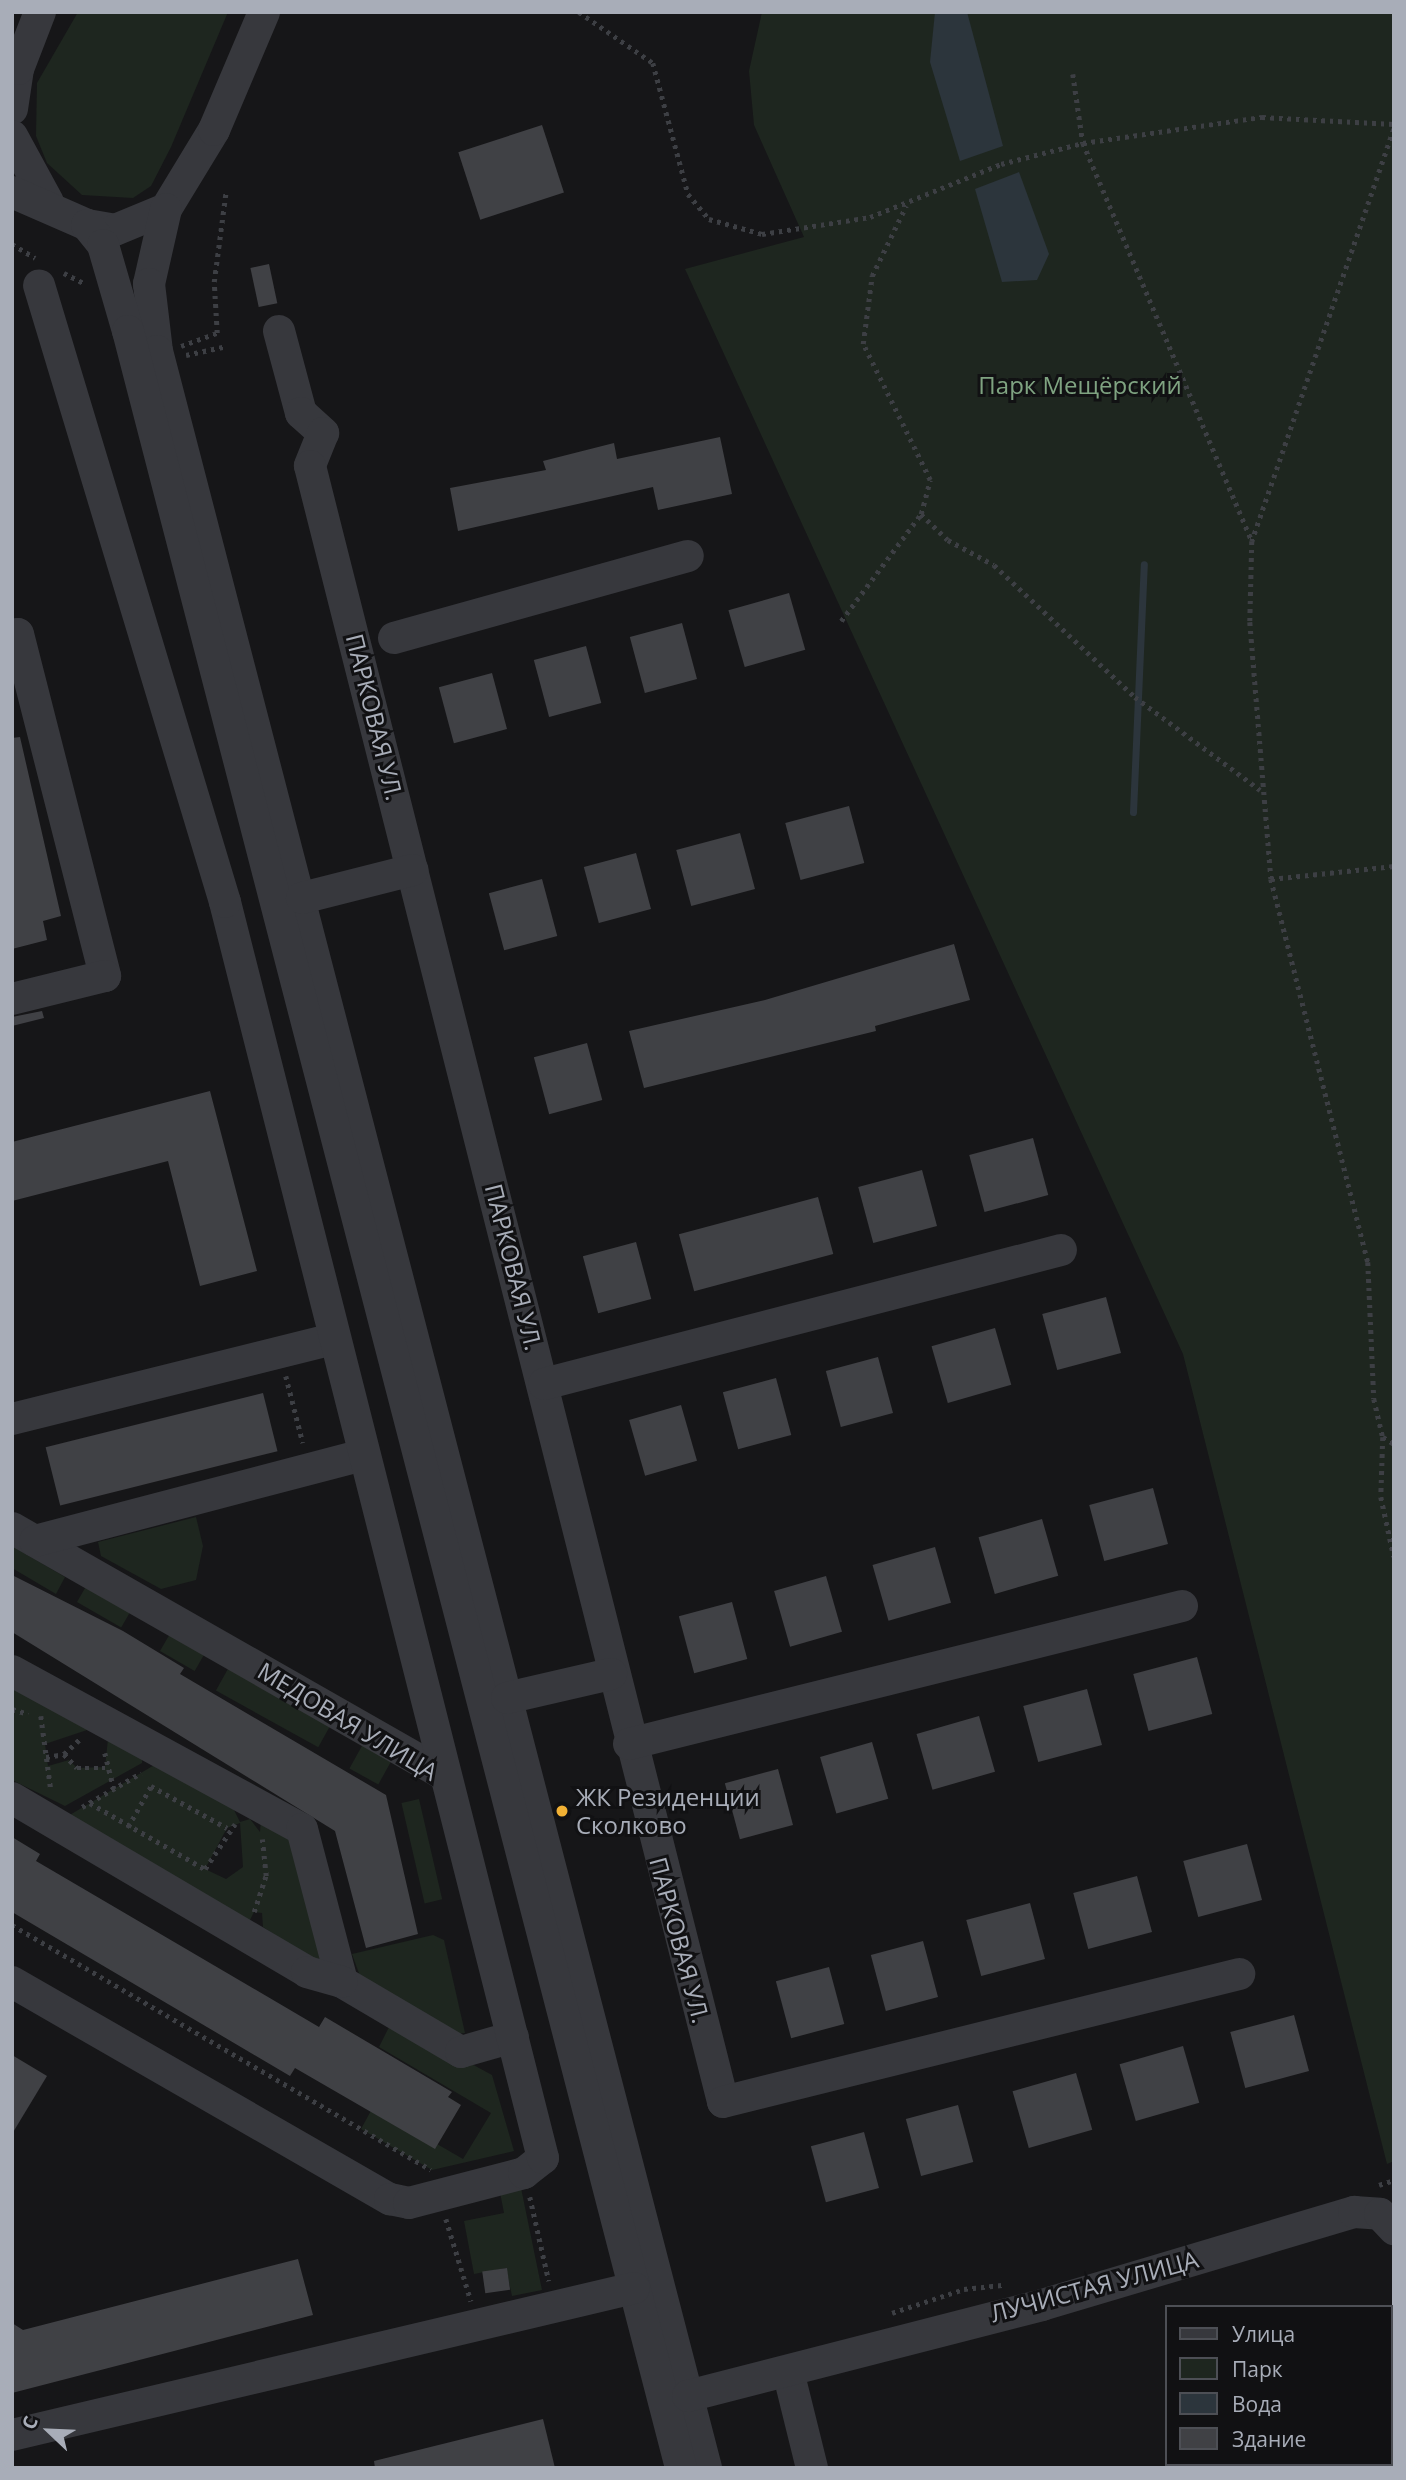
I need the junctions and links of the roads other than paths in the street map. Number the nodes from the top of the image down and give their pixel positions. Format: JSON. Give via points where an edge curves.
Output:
{"nodes":[{"id":1,"x":40,"y":12,"type":"edge"},
{"id":2,"x":264,"y":12,"type":"edge"},
{"id":3,"x":12,"y":109,"type":"edge"},
{"id":4,"x":12,"y":136,"type":"edge"},
{"id":5,"x":12,"y":192,"type":"edge"},
{"id":6,"x":48,"y":202,"type":"junction"},
{"id":7,"x":166,"y":209,"type":"junction"},
{"id":8,"x":87,"y":225,"type":"junction"},
{"id":9,"x":46,"y":273,"type":"road end"},
{"id":10,"x":279,"y":331,"type":"dead end"},
{"id":11,"x":688,"y":556,"type":"dead end"},
{"id":12,"x":12,"y":636,"type":"edge"},
{"id":13,"x":394,"y":639,"type":"dead end"},
{"id":14,"x":413,"y":870,"type":"junction"},
{"id":15,"x":302,"y":898,"type":"junction"},
{"id":16,"x":12,"y":999,"type":"edge"},
{"id":17,"x":1060,"y":1250,"type":"dead end"},
{"id":18,"x":334,"y":1339,"type":"junction"},
{"id":19,"x":544,"y":1384,"type":"junction"},
{"id":20,"x":12,"y":1419,"type":"edge"},
{"id":21,"x":363,"y":1455,"type":"junction"},
{"id":22,"x":24,"y":1535,"type":"edge"},
{"id":23,"x":1182,"y":1605,"type":"dead end"},
{"id":24,"x":611,"y":1674,"type":"junction"},
{"id":25,"x":24,"y":1678,"type":"edge"},
{"id":26,"x":508,"y":1698,"type":"junction"},
{"id":27,"x":629,"y":1744,"type":"junction"},
{"id":28,"x":444,"y":1774,"type":"junction"},
{"id":29,"x":12,"y":1798,"type":"edge"},
{"id":30,"x":1239,"y":1974,"type":"dead end"},
{"id":31,"x":12,"y":1982,"type":"edge"},
{"id":32,"x":342,"y":1982,"type":"junction"},
{"id":33,"x":513,"y":2037,"type":"junction"},
{"id":34,"x":1389,"y":2213,"type":"edge"},
{"id":35,"x":634,"y":2288,"type":"junction"},
{"id":36,"x":788,"y":2371,"type":"junction"},
{"id":37,"x":688,"y":2396,"type":"junction"},
{"id":38,"x":12,"y":2435,"type":"edge"},
{"id":39,"x":681,"y":2468,"type":"edge"},
{"id":40,"x":706,"y":2468,"type":"edge"},
{"id":41,"x":812,"y":2468,"type":"edge"}],
"edges":[{"from":1,"to":3,"type":"street","via":[[23,48]]},
{"from":2,"to":7,"type":"street","via":[[214,130]]},
{"from":4,"to":6,"type":"street"},
{"from":5,"to":6,"type":"street"},
{"from":6,"to":8,"type":"street"},
{"from":7,"to":8,"type":"street","via":[[115,230]]},
{"from":7,"to":15,"type":"street","via":[[149,284],[157,351]]},
{"from":8,"to":35,"type":"street","via":[[103,245],[128,331]]},
{"from":9,"to":18,"type":"street","via":[[225,902]]},
{"from":10,"to":14,"type":"street","name":"ПАРКОВАЯ УЛ.","via":[[301,413],[323,433],[310,466]]},
{"from":11,"to":13,"type":"street"},
{"from":12,"to":16,"type":"street","via":[[18,634],[105,976]]},
{"from":14,"to":15,"type":"street"},
{"from":14,"to":19,"type":"street","name":"ПАРКОВАЯ УЛ."},
{"from":15,"to":26,"type":"street"},
{"from":17,"to":19,"type":"street"},
{"from":18,"to":20,"type":"street"},
{"from":18,"to":21,"type":"street"},
{"from":19,"to":24,"type":"street","name":"ПАРКОВАЯ УЛ."},
{"from":21,"to":22,"type":"street"},
{"from":21,"to":28,"type":"street"},
{"from":22,"to":28,"type":"street","name":"МЕДОВАЯ УЛИЦА"},
{"from":23,"to":27,"type":"street"},
{"from":24,"to":26,"type":"street"},
{"from":24,"to":27,"type":"street","name":"ПАРКОВАЯ УЛ."},
{"from":25,"to":32,"type":"street","via":[[169,1756],[248,1809],[302,1829]]},
{"from":26,"to":37,"type":"street"},
{"from":27,"to":30,"type":"street","name":"ПАРКОВАЯ УЛ.","via":[[723,2102]]},
{"from":28,"to":33,"type":"street","name":"МЕДОВАЯ УЛИЦА"},
{"from":29,"to":32,"type":"street","via":[[307,1972]]},
{"from":31,"to":33,"type":"street","name":"МЕДОВАЯ УЛИЦА","via":[[390,2199],[409,2203],[441,2181],[533,2169],[544,2152]]},
{"from":32,"to":33,"type":"street","via":[[461,2052]]},
{"from":34,"to":36,"type":"street","name":"ЛУЧИСТАЯ УЛИЦА","via":[[1354,2212]]},
{"from":35,"to":38,"type":"street"},
{"from":35,"to":39,"type":"street"},
{"from":36,"to":37,"type":"street","name":"ЛУЧИСТАЯ УЛИЦА"},
{"from":36,"to":41,"type":"street"},
{"from":37,"to":40,"type":"street"}]}
